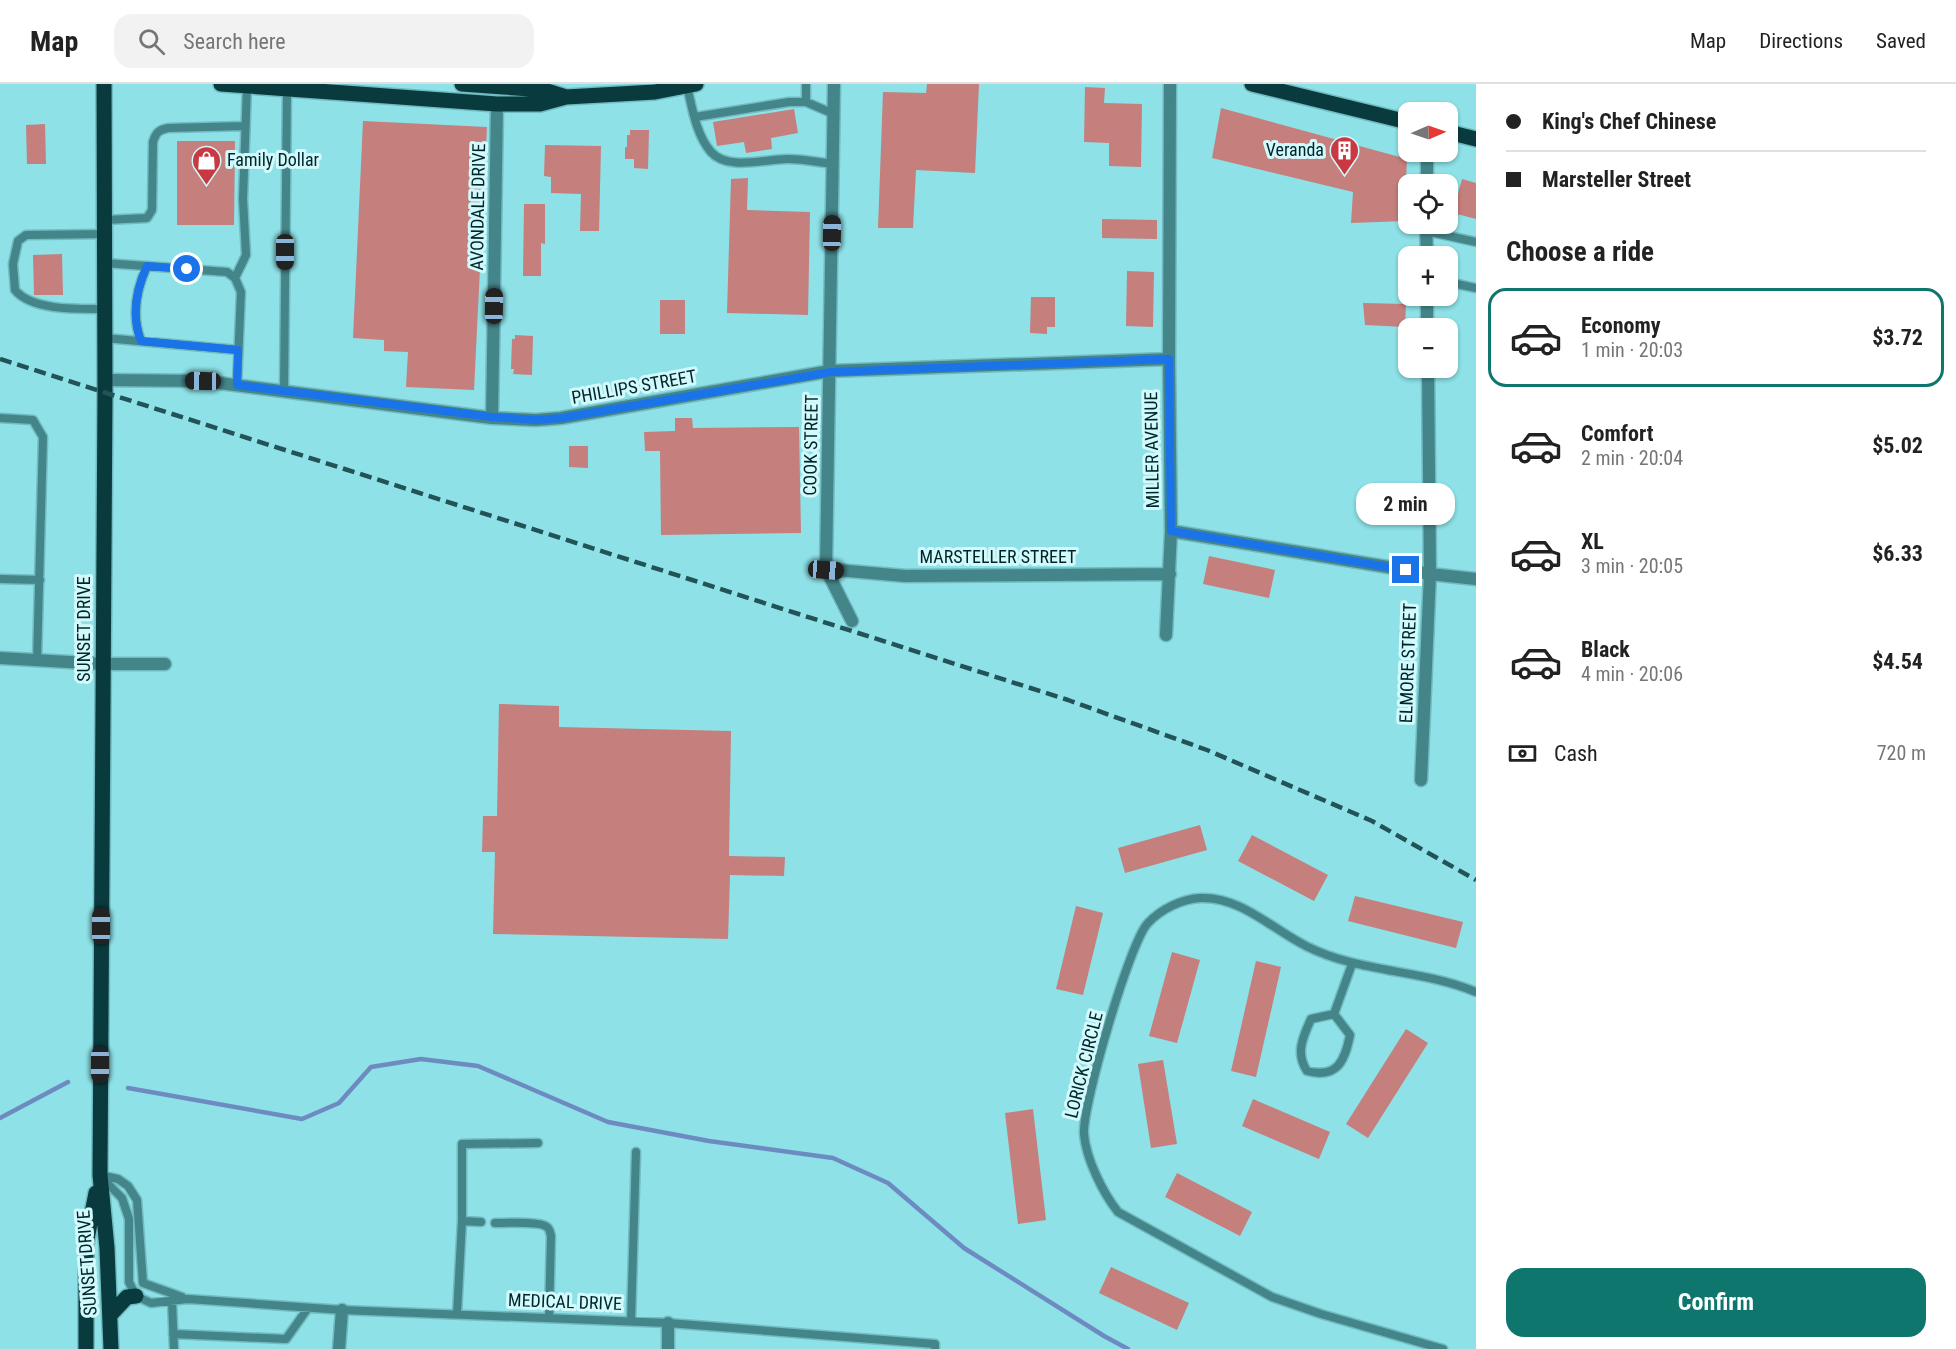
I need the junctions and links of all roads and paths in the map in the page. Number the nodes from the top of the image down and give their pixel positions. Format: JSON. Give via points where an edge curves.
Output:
{"nodes":[{"id":1,"x":104,"y":84,"type":"edge"},
{"id":2,"x":221,"y":84,"type":"edge"},
{"id":3,"x":462,"y":84,"type":"edge"},
{"id":4,"x":806,"y":84,"type":"edge"},
{"id":5,"x":834,"y":84,"type":"edge"},
{"id":6,"x":1170,"y":84,"type":"edge"},
{"id":7,"x":1252,"y":84,"type":"edge"},
{"id":8,"x":692,"y":85,"type":"edge"},
{"id":9,"x":247,"y":86,"type":"junction"},
{"id":10,"x":517,"y":86,"type":"edge"},
{"id":11,"x":656,"y":88,"type":"edge"},
{"id":12,"x":287,"y":89,"type":"junction"},
{"id":13,"x":607,"y":90,"type":"edge"},
{"id":14,"x":566,"y":97,"type":"junction"},
{"id":15,"x":806,"y":102,"type":"junction"},
{"id":16,"x":497,"y":104,"type":"junction"},
{"id":17,"x":834,"y":114,"type":"junction"},
{"id":18,"x":695,"y":117,"type":"junction"},
{"id":19,"x":1398,"y":120,"type":"edge"},
{"id":20,"x":245,"y":126,"type":"junction"},
{"id":21,"x":1458,"y":134,"type":"edge"},
{"id":22,"x":1476,"y":139,"type":"edge"},
{"id":23,"x":833,"y":164,"type":"junction"},
{"id":24,"x":105,"y":227,"type":"junction"},
{"id":25,"x":1449,"y":234,"type":"edge"},
{"id":26,"x":1476,"y":242,"type":"edge"},
{"id":27,"x":105,"y":263,"type":"junction"},
{"id":28,"x":147,"y":266,"type":"junction"},
{"id":29,"x":235,"y":278,"type":"junction"},
{"id":30,"x":1458,"y":284,"type":"edge"},
{"id":31,"x":1476,"y":288,"type":"edge"},
{"id":32,"x":105,"y":309,"type":"junction"},
{"id":33,"x":105,"y":338,"type":"junction"},
{"id":34,"x":141,"y":341,"type":"junction"},
{"id":35,"x":238,"y":350,"type":"junction"},
{"id":36,"x":1169,"y":359,"type":"junction"},
{"id":37,"x":831,"y":372,"type":"junction"},
{"id":38,"x":1428,"y":378,"type":"edge"},
{"id":39,"x":105,"y":380,"type":"junction"},
{"id":40,"x":237,"y":385,"type":"junction"},
{"id":41,"x":284,"y":391,"type":"junction"},
{"id":42,"x":492,"y":417,"type":"junction"},
{"id":43,"x":0,"y":418,"type":"edge"},
{"id":44,"x":1171,"y":531,"type":"junction"},
{"id":45,"x":826,"y":570,"type":"junction"},
{"id":46,"x":1170,"y":574,"type":"junction"},
{"id":47,"x":1430,"y":574,"type":"junction"},
{"id":48,"x":0,"y":579,"type":"edge"},
{"id":49,"x":1476,"y":579,"type":"edge"},
{"id":50,"x":40,"y":580,"type":"junction"},
{"id":51,"x":852,"y":621,"type":"dead end"},
{"id":52,"x":1166,"y":635,"type":"dead end"},
{"id":53,"x":0,"y":658,"type":"edge"},
{"id":54,"x":38,"y":661,"type":"junction"},
{"id":55,"x":103,"y":664,"type":"junction"},
{"id":56,"x":165,"y":664,"type":"dead end"},
{"id":57,"x":1421,"y":780,"type":"dead end"},
{"id":58,"x":1353,"y":964,"type":"junction"},
{"id":59,"x":1476,"y":992,"type":"edge"},
{"id":60,"x":1334,"y":1014,"type":"junction"},
{"id":61,"x":538,"y":1143,"type":"dead end"},
{"id":62,"x":636,"y":1152,"type":"dead end"},
{"id":63,"x":100,"y":1175,"type":"junction"},
{"id":64,"x":462,"y":1221,"type":"junction"},
{"id":65,"x":481,"y":1222,"type":"dead end"},
{"id":66,"x":495,"y":1222,"type":"dead end"},
{"id":67,"x":136,"y":1296,"type":"junction"},
{"id":68,"x":188,"y":1299,"type":"junction"},
{"id":69,"x":172,"y":1301,"type":"junction"},
{"id":70,"x":308,"y":1308,"type":"junction"},
{"id":71,"x":342,"y":1310,"type":"junction"},
{"id":72,"x":457,"y":1314,"type":"junction"},
{"id":73,"x":110,"y":1315,"type":"junction"},
{"id":74,"x":549,"y":1318,"type":"junction"},
{"id":75,"x":631,"y":1321,"type":"junction"},
{"id":76,"x":668,"y":1323,"type":"junction"},
{"id":77,"x":173,"y":1334,"type":"junction"},
{"id":78,"x":86,"y":1349,"type":"edge"},
{"id":79,"x":111,"y":1349,"type":"edge"},
{"id":80,"x":174,"y":1349,"type":"edge"},
{"id":81,"x":339,"y":1349,"type":"edge"},
{"id":82,"x":668,"y":1349,"type":"edge"},
{"id":83,"x":935,"y":1349,"type":"edge"},
{"id":84,"x":1443,"y":1349,"type":"edge"}],
"edges":[{"from":1,"to":24,"type":"main road","name":"SUNSET DRIVE"},
{"from":2,"to":9,"type":"main road"},
{"from":3,"to":10,"type":"main road"},
{"from":4,"to":15,"type":"lane"},
{"from":5,"to":17,"type":"street","name":"COOK STREET"},
{"from":6,"to":36,"type":"street","name":"MILLER AVENUE"},
{"from":7,"to":19,"type":"main road"},
{"from":8,"to":11,"type":"main road"},
{"from":8,"to":18,"type":"lane"},
{"from":9,"to":12,"type":"main road"},
{"from":9,"to":20,"type":"lane"},
{"from":10,"to":14,"type":"main road"},
{"from":11,"to":13,"type":"main road"},
{"from":12,"to":16,"type":"main road"},
{"from":12,"to":41,"type":"lane"},
{"from":13,"to":14,"type":"main road"},
{"from":14,"to":16,"type":"main road","via":[[540,105]]},
{"from":15,"to":17,"type":"lane"},
{"from":15,"to":18,"type":"lane"},
{"from":16,"to":42,"type":"street","name":"AVONDALE DRIVE"},
{"from":17,"to":23,"type":"street","name":"COOK STREET"},
{"from":18,"to":23,"type":"lane","via":[[712,153],[728,161],[804,159]]},
{"from":20,"to":24,"type":"lane","via":[[168,128],[155,133],[152,210],[147,218]]},
{"from":20,"to":29,"type":"lane","via":[[246,255]]},
{"from":21,"to":22,"type":"main road"},
{"from":23,"to":37,"type":"street","name":"COOK STREET"},
{"from":24,"to":27,"type":"main road","name":"SUNSET DRIVE"},
{"from":24,"to":32,"type":"lane","via":[[21,238],[14,255],[13,283],[30,302]]},
{"from":25,"to":26,"type":"lane"},
{"from":27,"to":28,"type":"lane"},
{"from":27,"to":32,"type":"main road","name":"SUNSET DRIVE"},
{"from":28,"to":29,"type":"lane","via":[[227,272]]},
{"from":28,"to":34,"type":"lane","via":[[135,310]]},
{"from":29,"to":35,"type":"lane","via":[[241,292]]},
{"from":30,"to":31,"type":"lane"},
{"from":32,"to":33,"type":"main road","name":"SUNSET DRIVE"},
{"from":33,"to":34,"type":"lane"},
{"from":33,"to":39,"type":"main road","name":"SUNSET DRIVE"},
{"from":34,"to":35,"type":"lane"},
{"from":35,"to":40,"type":"lane"},
{"from":36,"to":37,"type":"street","name":"PHILLIPS STREET"},
{"from":36,"to":44,"type":"street","name":"MILLER AVENUE"},
{"from":37,"to":42,"type":"street","name":"PHILLIPS STREET","via":[[561,418]]},
{"from":37,"to":45,"type":"street","name":"COOK STREET"},
{"from":38,"to":47,"type":"street","name":"ELMORE STREET"},
{"from":39,"to":40,"type":"street","name":"PHILLIPS STREET"},
{"from":39,"to":55,"type":"main road","name":"SUNSET DRIVE"},
{"from":40,"to":41,"type":"street","name":"PHILLIPS STREET"},
{"from":41,"to":42,"type":"street","name":"PHILLIPS STREET"},
{"from":43,"to":50,"type":"lane","via":[[33,420],[43,437]]},
{"from":44,"to":46,"type":"street","name":"MILLER AVENUE"},
{"from":44,"to":47,"type":"street"},
{"from":45,"to":46,"type":"street","name":"MARSTELLER STREET","via":[[905,576]]},
{"from":45,"to":51,"type":"street","name":"COOK STREET"},
{"from":46,"to":52,"type":"street","name":"MILLER AVENUE"},
{"from":47,"to":49,"type":"street"},
{"from":47,"to":57,"type":"street","name":"ELMORE STREET"},
{"from":48,"to":50,"type":"lane"},
{"from":50,"to":54,"type":"lane"},
{"from":53,"to":54,"type":"street"},
{"from":54,"to":55,"type":"street"},
{"from":55,"to":56,"type":"street"},
{"from":55,"to":63,"type":"main road","name":"SUNSET DRIVE"},
{"from":58,"to":59,"type":"lane","name":"LORICK CIRCLE","via":[[1461,985]]},
{"from":58,"to":60,"type":"lane"},
{"from":58,"to":84,"type":"lane","name":"LORICK CIRCLE","via":[[1306,947],[1226,900],[1200,898],[1171,905],[1147,923],[1132,952],[1087,1104],[1084,1134],[1104,1194],[1118,1212],[1272,1298]]},
{"from":60,"to":60,"type":"lane","via":[[1350,1035],[1346,1055],[1330,1073],[1307,1071],[1300,1061],[1301,1041],[1311,1018]]},
{"from":61,"to":64,"type":"lane","via":[[462,1144]]},
{"from":62,"to":75,"type":"lane"},
{"from":63,"to":67,"type":"lane","via":[[122,1198],[129,1220],[129,1282]]},
{"from":63,"to":68,"type":"lane","name":"MEDICAL DRIVE","via":[[129,1186],[137,1200],[143,1283]]},
{"from":63,"to":73,"type":"main road","name":"SUNSET DRIVE"},
{"from":63,"to":78,"type":"main road","name":"SUNSET DRIVE","via":[[86,1244]]},
{"from":64,"to":65,"type":"lane"},
{"from":64,"to":72,"type":"lane"},
{"from":66,"to":74,"type":"lane","via":[[546,1226],[551,1236]]},
{"from":67,"to":69,"type":"lane","name":"MEDICAL DRIVE","via":[[151,1303]]},
{"from":67,"to":73,"type":"main road","via":[[127,1297]]},
{"from":68,"to":69,"type":"lane","name":"MEDICAL DRIVE"},
{"from":68,"to":70,"type":"lane","name":"MEDICAL DRIVE"},
{"from":69,"to":77,"type":"lane"},
{"from":70,"to":71,"type":"lane","name":"MEDICAL DRIVE"},
{"from":70,"to":77,"type":"lane","via":[[286,1339]]},
{"from":71,"to":72,"type":"lane","name":"MEDICAL DRIVE"},
{"from":71,"to":81,"type":"street"},
{"from":72,"to":74,"type":"lane","name":"MEDICAL DRIVE"},
{"from":73,"to":79,"type":"main road","name":"SUNSET DRIVE"},
{"from":74,"to":75,"type":"lane","name":"MEDICAL DRIVE"},
{"from":75,"to":76,"type":"lane","name":"MEDICAL DRIVE"},
{"from":76,"to":82,"type":"street"},
{"from":76,"to":83,"type":"lane","name":"MEDICAL DRIVE","via":[[935,1344]]},
{"from":77,"to":80,"type":"lane"}]}
